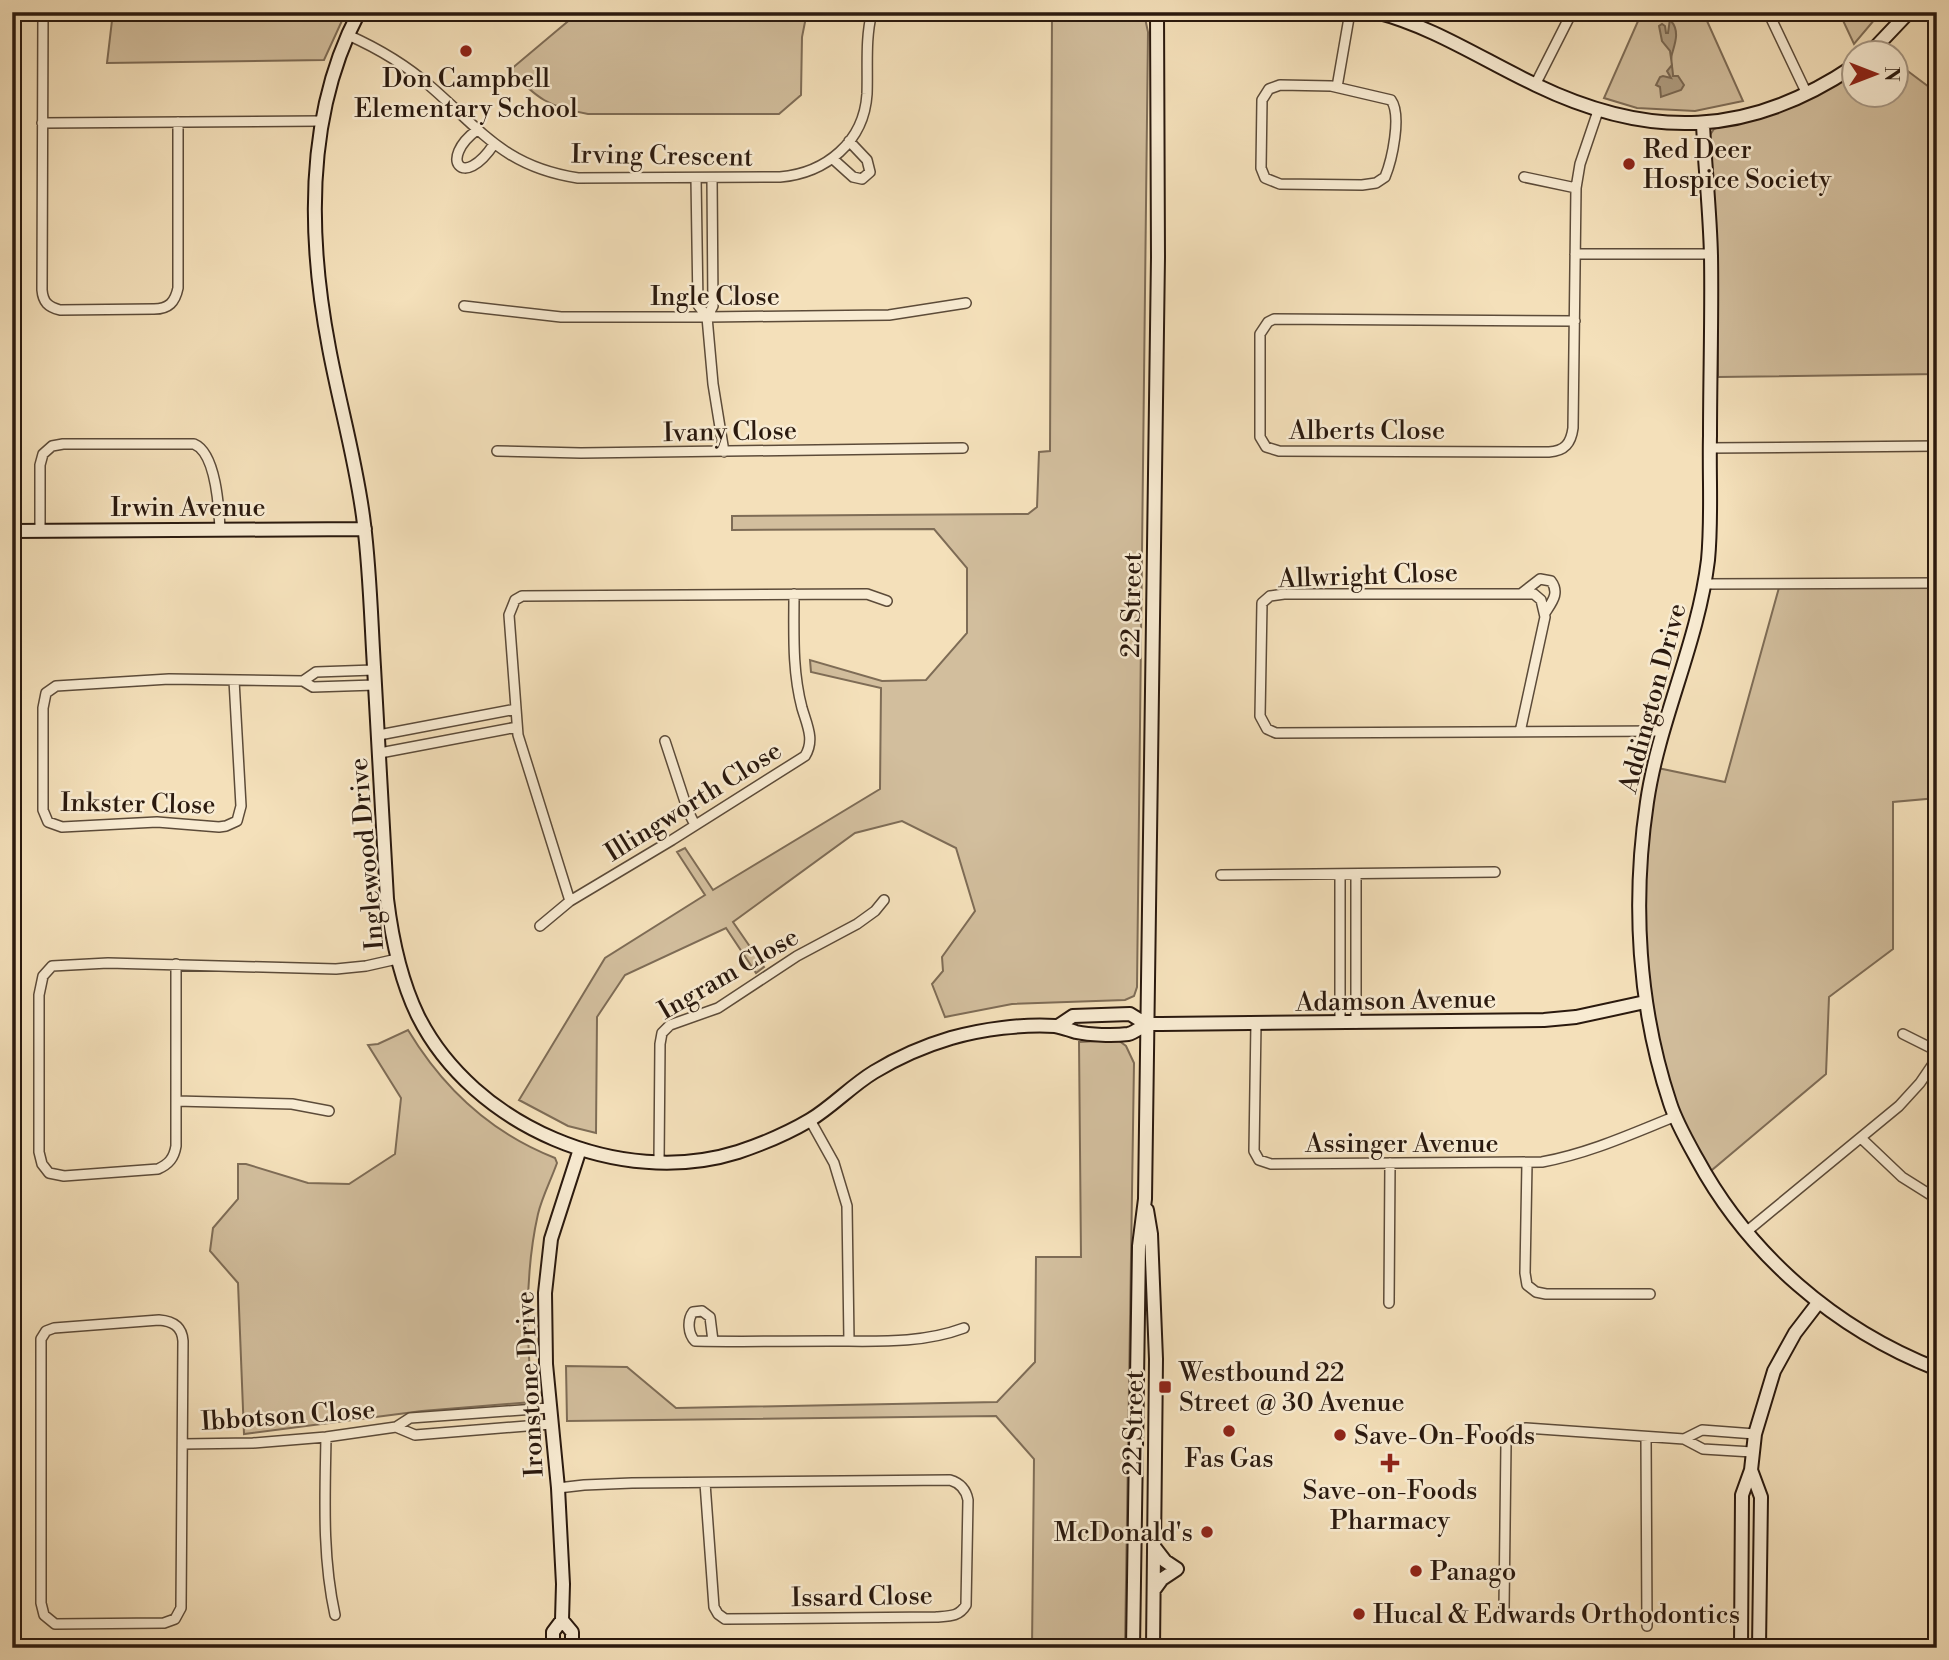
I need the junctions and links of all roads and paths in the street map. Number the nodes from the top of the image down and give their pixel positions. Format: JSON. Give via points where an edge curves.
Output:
{"nodes":[{"id":1,"x":43,"y":12,"type":"edge"},
{"id":2,"x":359,"y":12,"type":"edge"},
{"id":3,"x":872,"y":12,"type":"edge"},
{"id":4,"x":1157,"y":12,"type":"edge"},
{"id":5,"x":1350,"y":12,"type":"edge"},
{"id":6,"x":1376,"y":12,"type":"edge"},
{"id":7,"x":1572,"y":12,"type":"edge"},
{"id":8,"x":1768,"y":12,"type":"edge"},
{"id":9,"x":1909,"y":12,"type":"edge"},
{"id":10,"x":1932,"y":12,"type":"edge"},
{"id":11,"x":1937,"y":16,"type":"edge"},
{"id":12,"x":1417,"y":18,"type":"edge"},
{"id":13,"x":348,"y":35,"type":"junction"},
{"id":14,"x":1884,"y":38,"type":"edge"},
{"id":15,"x":1840,"y":74,"type":"edge"},
{"id":16,"x":1535,"y":85,"type":"junction"},
{"id":17,"x":1337,"y":87,"type":"junction"},
{"id":18,"x":1807,"y":94,"type":"junction"},
{"id":19,"x":1598,"y":111,"type":"junction"},
{"id":20,"x":321,"y":121,"type":"junction"},
{"id":21,"x":41,"y":122,"type":"junction"},
{"id":22,"x":178,"y":122,"type":"junction"},
{"id":23,"x":1703,"y":124,"type":"junction"},
{"id":24,"x":477,"y":130,"type":"junction"},
{"id":25,"x":849,"y":141,"type":"junction"},
{"id":26,"x":494,"y":144,"type":"junction"},
{"id":27,"x":833,"y":159,"type":"junction"},
{"id":28,"x":1524,"y":177,"type":"dead end"},
{"id":29,"x":696,"y":178,"type":"junction"},
{"id":30,"x":712,"y":178,"type":"junction"},
{"id":31,"x":1576,"y":188,"type":"junction"},
{"id":32,"x":697,"y":248,"type":"junction"},
{"id":33,"x":712,"y":248,"type":"junction"},
{"id":34,"x":1575,"y":254,"type":"junction"},
{"id":35,"x":1711,"y":254,"type":"junction"},
{"id":36,"x":966,"y":303,"type":"dead end"},
{"id":37,"x":464,"y":306,"type":"dead end"},
{"id":38,"x":707,"y":317,"type":"junction"},
{"id":39,"x":1574,"y":321,"type":"junction"},
{"id":40,"x":1937,"y":446,"type":"edge"},
{"id":41,"x":963,"y":448,"type":"dead end"},
{"id":42,"x":1709,"y":448,"type":"junction"},
{"id":43,"x":497,"y":451,"type":"dead end"},
{"id":44,"x":724,"y":452,"type":"junction"},
{"id":45,"x":220,"y":529,"type":"junction"},
{"id":46,"x":365,"y":529,"type":"junction"},
{"id":47,"x":12,"y":531,"type":"edge"},
{"id":48,"x":40,"y":531,"type":"junction"},
{"id":49,"x":1937,"y":583,"type":"edge"},
{"id":50,"x":1704,"y":584,"type":"junction"},
{"id":51,"x":1522,"y":593,"type":"junction"},
{"id":52,"x":794,"y":594,"type":"junction"},
{"id":53,"x":887,"y":601,"type":"dead end"},
{"id":54,"x":1545,"y":613,"type":"junction"},
{"id":55,"x":374,"y":670,"type":"junction"},
{"id":56,"x":234,"y":680,"type":"junction"},
{"id":57,"x":303,"y":681,"type":"junction"},
{"id":58,"x":375,"y":685,"type":"junction"},
{"id":59,"x":516,"y":709,"type":"junction"},
{"id":60,"x":517,"y":727,"type":"junction"},
{"id":61,"x":1663,"y":731,"type":"junction"},
{"id":62,"x":1520,"y":732,"type":"junction"},
{"id":63,"x":379,"y":735,"type":"junction"},
{"id":64,"x":665,"y":741,"type":"dead end"},
{"id":65,"x":380,"y":753,"type":"junction"},
{"id":66,"x":695,"y":825,"type":"junction"},
{"id":67,"x":1495,"y":872,"type":"dead end"},
{"id":68,"x":1356,"y":874,"type":"junction"},
{"id":69,"x":1221,"y":875,"type":"dead end"},
{"id":70,"x":1340,"y":875,"type":"junction"},
{"id":71,"x":884,"y":900,"type":"dead end"},
{"id":72,"x":570,"y":901,"type":"junction"},
{"id":73,"x":540,"y":926,"type":"dead end"},
{"id":74,"x":397,"y":959,"type":"junction"},
{"id":75,"x":176,"y":964,"type":"junction"},
{"id":76,"x":1645,"y":1002,"type":"junction"},
{"id":77,"x":1256,"y":1023,"type":"junction"},
{"id":78,"x":1340,"y":1023,"type":"junction"},
{"id":79,"x":1356,"y":1023,"type":"junction"},
{"id":80,"x":1146,"y":1024,"type":"junction"},
{"id":81,"x":1058,"y":1026,"type":"junction"},
{"id":82,"x":1903,"y":1034,"type":"dead end"},
{"id":83,"x":1937,"y":1051,"type":"edge"},
{"id":84,"x":1937,"y":1058,"type":"edge"},
{"id":85,"x":176,"y":1101,"type":"junction"},
{"id":86,"x":329,"y":1111,"type":"dead end"},
{"id":87,"x":1676,"y":1116,"type":"junction"},
{"id":88,"x":810,"y":1120,"type":"junction"},
{"id":89,"x":1861,"y":1138,"type":"junction"},
{"id":90,"x":580,"y":1149,"type":"junction"},
{"id":91,"x":659,"y":1161,"type":"junction"},
{"id":92,"x":1390,"y":1163,"type":"junction"},
{"id":93,"x":1527,"y":1163,"type":"junction"},
{"id":94,"x":1145,"y":1199,"type":"junction"},
{"id":95,"x":1937,"y":1199,"type":"edge"},
{"id":96,"x":1746,"y":1232,"type":"junction"},
{"id":97,"x":1650,"y":1294,"type":"dead end"},
{"id":98,"x":1389,"y":1303,"type":"dead end"},
{"id":99,"x":1818,"y":1303,"type":"junction"},
{"id":100,"x":964,"y":1328,"type":"dead end"},
{"id":101,"x":713,"y":1341,"type":"dead end"},
{"id":102,"x":849,"y":1341,"type":"junction"},
{"id":103,"x":1937,"y":1368,"type":"edge"},
{"id":104,"x":549,"y":1408,"type":"junction"},
{"id":105,"x":551,"y":1424,"type":"junction"},
{"id":106,"x":396,"y":1427,"type":"junction"},
{"id":107,"x":1755,"y":1434,"type":"junction"},
{"id":108,"x":326,"y":1437,"type":"junction"},
{"id":109,"x":1646,"y":1438,"type":"junction"},
{"id":110,"x":1685,"y":1439,"type":"junction"},
{"id":111,"x":183,"y":1444,"type":"junction"},
{"id":112,"x":1752,"y":1452,"type":"junction"},
{"id":113,"x":1751,"y":1470,"type":"junction"},
{"id":114,"x":705,"y":1483,"type":"junction"},
{"id":115,"x":558,"y":1488,"type":"junction"},
{"id":116,"x":1155,"y":1548,"type":"junction"},
{"id":117,"x":1154,"y":1590,"type":"junction"},
{"id":118,"x":1504,"y":1608,"type":"dead end"},
{"id":119,"x":335,"y":1615,"type":"dead end"},
{"id":120,"x":562,"y":1620,"type":"junction"},
{"id":121,"x":1647,"y":1626,"type":"dead end"},
{"id":122,"x":554,"y":1648,"type":"edge"},
{"id":123,"x":572,"y":1648,"type":"edge"},
{"id":124,"x":1133,"y":1648,"type":"edge"},
{"id":125,"x":1153,"y":1648,"type":"edge"},
{"id":126,"x":1741,"y":1648,"type":"edge"},
{"id":127,"x":1759,"y":1648,"type":"edge"}],
"edges":[{"from":1,"to":21,"type":"street"},
{"from":2,"to":13,"type":"street","name":"Inglewood Drive"},
{"from":3,"to":25,"type":"street","name":"Irving Crescent","via":[[865,109]]},
{"from":4,"to":80,"type":"street","name":"22 Street","via":[[1158,257]]},
{"from":5,"to":17,"type":"street"},
{"from":6,"to":12,"type":"street"},
{"from":7,"to":16,"type":"street"},
{"from":8,"to":18,"type":"street"},
{"from":9,"to":14,"type":"street"},
{"from":10,"to":11,"type":"street"},
{"from":12,"to":16,"type":"street"},
{"from":13,"to":20,"type":"street","name":"Inglewood Drive"},
{"from":13,"to":24,"type":"street","name":"Irving Crescent","via":[[414,74]]},
{"from":15,"to":18,"type":"street"},
{"from":16,"to":19,"type":"street"},
{"from":17,"to":17,"type":"street","via":[[1285,85],[1266,94],[1261,168],[1270,182],[1362,185],[1385,177],[1396,122],[1394,105],[1384,97]]},
{"from":18,"to":23,"type":"street","via":[[1764,111]]},
{"from":19,"to":23,"type":"street","via":[[1647,121]]},
{"from":19,"to":31,"type":"street","name":"Alberts Close"},
{"from":20,"to":22,"type":"street"},
{"from":20,"to":46,"type":"street","name":"Inglewood Drive","via":[[316,186],[318,266],[328,345],[354,454]]},
{"from":21,"to":22,"type":"street"},
{"from":21,"to":22,"type":"street","via":[[43,301],[60,310],[120,310],[161,309],[176,295]]},
{"from":23,"to":35,"type":"street","name":"Addington Drive"},
{"from":24,"to":26,"type":"street","name":"Irving Crescent"},
{"from":24,"to":26,"type":"street","via":[[459,148],[457,163],[462,168],[474,167]]},
{"from":25,"to":27,"type":"street","name":"Irving Crescent"},
{"from":25,"to":27,"type":"street","via":[[869,164],[867,176],[857,179]]},
{"from":26,"to":29,"type":"street","name":"Irving Crescent","via":[[524,163],[578,178]]},
{"from":27,"to":30,"type":"street","name":"Irving Crescent","via":[[796,176]]},
{"from":28,"to":31,"type":"street"},
{"from":29,"to":30,"type":"street","name":"Irving Crescent"},
{"from":29,"to":32,"type":"street"},
{"from":30,"to":33,"type":"street"},
{"from":31,"to":34,"type":"street","name":"Alberts Close"},
{"from":32,"to":33,"type":"street"},
{"from":32,"to":38,"type":"street","via":[[698,305]]},
{"from":33,"to":38,"type":"street","via":[[713,306]]},
{"from":34,"to":35,"type":"street"},
{"from":34,"to":39,"type":"street","name":"Alberts Close"},
{"from":35,"to":42,"type":"street","name":"Addington Drive"},
{"from":36,"to":38,"type":"street","name":"Ingle Close","via":[[899,314]]},
{"from":37,"to":38,"type":"street","name":"Ingle Close","via":[[561,317]]},
{"from":38,"to":44,"type":"street"},
{"from":39,"to":39,"type":"street","name":"Alberts Close","via":[[1274,319],[1260,334],[1260,437],[1266,447],[1279,451],[1561,450],[1570,442],[1573,428]]},
{"from":40,"to":42,"type":"street"},
{"from":41,"to":44,"type":"street","name":"Ivany Close"},
{"from":42,"to":50,"type":"street","name":"Addington Drive"},
{"from":43,"to":44,"type":"street","name":"Ivany Close"},
{"from":45,"to":46,"type":"street","name":"Irwin Avenue"},
{"from":45,"to":48,"type":"street","name":"Irwin Avenue"},
{"from":45,"to":48,"type":"street","via":[[209,461],[200,446],[63,444],[52,446],[41,459]]},
{"from":46,"to":55,"type":"street","name":"Inglewood Drive"},
{"from":47,"to":48,"type":"street","name":"Irwin Avenue"},
{"from":49,"to":50,"type":"street"},
{"from":50,"to":61,"type":"street","name":"Addington Drive"},
{"from":51,"to":54,"type":"street","via":[[1538,597]]},
{"from":51,"to":54,"type":"street","name":"Allwright Close","via":[[1541,579],[1551,581],[1555,594]]},
{"from":51,"to":62,"type":"street","name":"Allwright Close","via":[[1284,594],[1266,599],[1260,614],[1260,716],[1271,732]]},
{"from":52,"to":53,"type":"street","via":[[867,594]]},
{"from":52,"to":59,"type":"street","via":[[522,596],[515,600],[509,615]]},
{"from":52,"to":66,"type":"street","name":"Illingworth Close","via":[[793,663],[810,748],[801,759]]},
{"from":54,"to":62,"type":"street","name":"Allwright Close"},
{"from":55,"to":57,"type":"street","name":"Inkster Close","via":[[316,672]]},
{"from":55,"to":58,"type":"street","name":"Inglewood Drive"},
{"from":56,"to":56,"type":"street","name":"Inkster Close","via":[[119,681],[61,684],[50,689],[43,708],[43,810],[48,822],[62,827],[157,822],[219,827],[237,821],[241,806]]},
{"from":56,"to":57,"type":"street","name":"Inkster Close"},
{"from":57,"to":58,"type":"street","name":"Inkster Close","via":[[313,687]]},
{"from":58,"to":63,"type":"street","name":"Inglewood Drive"},
{"from":59,"to":60,"type":"street"},
{"from":59,"to":63,"type":"street"},
{"from":60,"to":65,"type":"street"},
{"from":60,"to":72,"type":"street"},
{"from":61,"to":62,"type":"street","name":"Allwright Close"},
{"from":61,"to":76,"type":"street","name":"Addington Drive","via":[[1647,803],[1641,866]]},
{"from":63,"to":65,"type":"street","name":"Inglewood Drive"},
{"from":64,"to":66,"type":"street"},
{"from":65,"to":74,"type":"street","name":"Inglewood Drive","via":[[387,899]]},
{"from":66,"to":72,"type":"street","name":"Illingworth Close"},
{"from":67,"to":68,"type":"street"},
{"from":68,"to":70,"type":"street"},
{"from":68,"to":79,"type":"street"},
{"from":69,"to":70,"type":"street"},
{"from":70,"to":78,"type":"street"},
{"from":71,"to":91,"type":"street","name":"Ingram Close","via":[[857,924],[797,956],[729,1002],[666,1029],[660,1045]]},
{"from":72,"to":73,"type":"street","name":"Illingworth Close"},
{"from":74,"to":75,"type":"street","via":[[350,968]]},
{"from":74,"to":90,"type":"street","name":"Inglewood Drive","via":[[419,1017],[459,1076],[498,1109]]},
{"from":75,"to":85,"type":"street"},
{"from":75,"to":85,"type":"street","via":[[58,965],[47,969],[39,995],[42,1164],[58,1176],[163,1167],[176,1152]]},
{"from":76,"to":79,"type":"street","name":"Adamson Avenue","via":[[1544,1020]]},
{"from":76,"to":87,"type":"street","name":"Addington Drive","via":[[1659,1067]]},
{"from":77,"to":78,"type":"street","name":"Adamson Avenue"},
{"from":77,"to":80,"type":"street","name":"Adamson Avenue"},
{"from":77,"to":92,"type":"street","name":"Assinger Avenue","via":[[1253,1140],[1259,1160],[1271,1164]]},
{"from":78,"to":79,"type":"street","name":"Adamson Avenue"},
{"from":80,"to":81,"type":"street","name":"Inglewood Drive","via":[[1130,1034],[1090,1034]]},
{"from":80,"to":81,"type":"street","name":"Inglewood Drive","via":[[1130,1014],[1073,1016]]},
{"from":80,"to":94,"type":"street","name":"22 Street"},
{"from":81,"to":88,"type":"street","name":"Inglewood Drive","via":[[987,1031],[919,1048],[874,1072]]},
{"from":82,"to":83,"type":"street"},
{"from":84,"to":89,"type":"street","via":[[1910,1095]]},
{"from":85,"to":86,"type":"street","via":[[292,1104]]},
{"from":87,"to":93,"type":"street","name":"Assinger Avenue","via":[[1577,1155]]},
{"from":87,"to":96,"type":"street","name":"Addington Drive","via":[[1712,1186]]},
{"from":88,"to":91,"type":"street","name":"Inglewood Drive","via":[[736,1153]]},
{"from":88,"to":102,"type":"street","via":[[834,1163],[847,1206]]},
{"from":89,"to":95,"type":"street","via":[[1902,1177]]},
{"from":89,"to":96,"type":"street"},
{"from":90,"to":91,"type":"street","name":"Inglewood Drive"},
{"from":90,"to":104,"type":"street","name":"Ironstone Drive","via":[[556,1219],[547,1265],[544,1332]]},
{"from":92,"to":93,"type":"street","name":"Assinger Avenue"},
{"from":92,"to":98,"type":"street"},
{"from":93,"to":97,"type":"street","via":[[1527,1285],[1546,1294]]},
{"from":94,"to":116,"type":"street","name":"22 Street","via":[[1152,1234],[1156,1359]]},
{"from":94,"to":124,"type":"street","name":"22 Street","via":[[1139,1247]]},
{"from":96,"to":99,"type":"street","name":"Addington Drive"},
{"from":99,"to":103,"type":"street","name":"Addington Drive","via":[[1879,1342]]},
{"from":99,"to":107,"type":"street","via":[[1774,1371]]},
{"from":100,"to":102,"type":"street","via":[[918,1340]]},
{"from":101,"to":102,"type":"street"},
{"from":104,"to":105,"type":"street","name":"Ironstone Drive"},
{"from":104,"to":106,"type":"street","name":"Ibbotson Close","via":[[410,1418]]},
{"from":105,"to":106,"type":"street","name":"Ibbotson Close","via":[[415,1435]]},
{"from":105,"to":115,"type":"street","name":"Ironstone Drive"},
{"from":106,"to":108,"type":"street","name":"Ibbotson Close"},
{"from":107,"to":110,"type":"street","via":[[1702,1430]]},
{"from":107,"to":112,"type":"street"},
{"from":108,"to":111,"type":"street","name":"Ibbotson Close"},
{"from":108,"to":119,"type":"street","via":[[325,1550]]},
{"from":109,"to":110,"type":"street"},
{"from":109,"to":118,"type":"street","via":[[1526,1428],[1508,1435]]},
{"from":109,"to":121,"type":"street"},
{"from":110,"to":112,"type":"street","via":[[1703,1449]]},
{"from":111,"to":111,"type":"street","name":"Ibbotson Close","via":[[183,1601],[175,1619],[164,1623],[51,1622],[41,1603],[43,1335],[49,1329],[159,1320],[174,1323],[183,1341]]},
{"from":112,"to":113,"type":"street"},
{"from":113,"to":126,"type":"street","via":[[1742,1495]]},
{"from":113,"to":127,"type":"street","via":[[1761,1497]]},
{"from":114,"to":114,"type":"street","name":"Issard Close","via":[[957,1482],[968,1500],[966,1605],[955,1615],[936,1617],[725,1619],[714,1607]]},
{"from":114,"to":115,"type":"street","name":"Issard Close"},
{"from":115,"to":120,"type":"street","name":"Ironstone Drive"},
{"from":116,"to":117,"type":"street","name":"22 Street"},
{"from":116,"to":117,"type":"street","via":[[1177,1569]]},
{"from":117,"to":125,"type":"street","name":"22 Street"},
{"from":120,"to":122,"type":"street","name":"Ironstone Drive","via":[[553,1632]]},
{"from":120,"to":123,"type":"street","name":"Ironstone Drive","via":[[572,1632]]}]}
